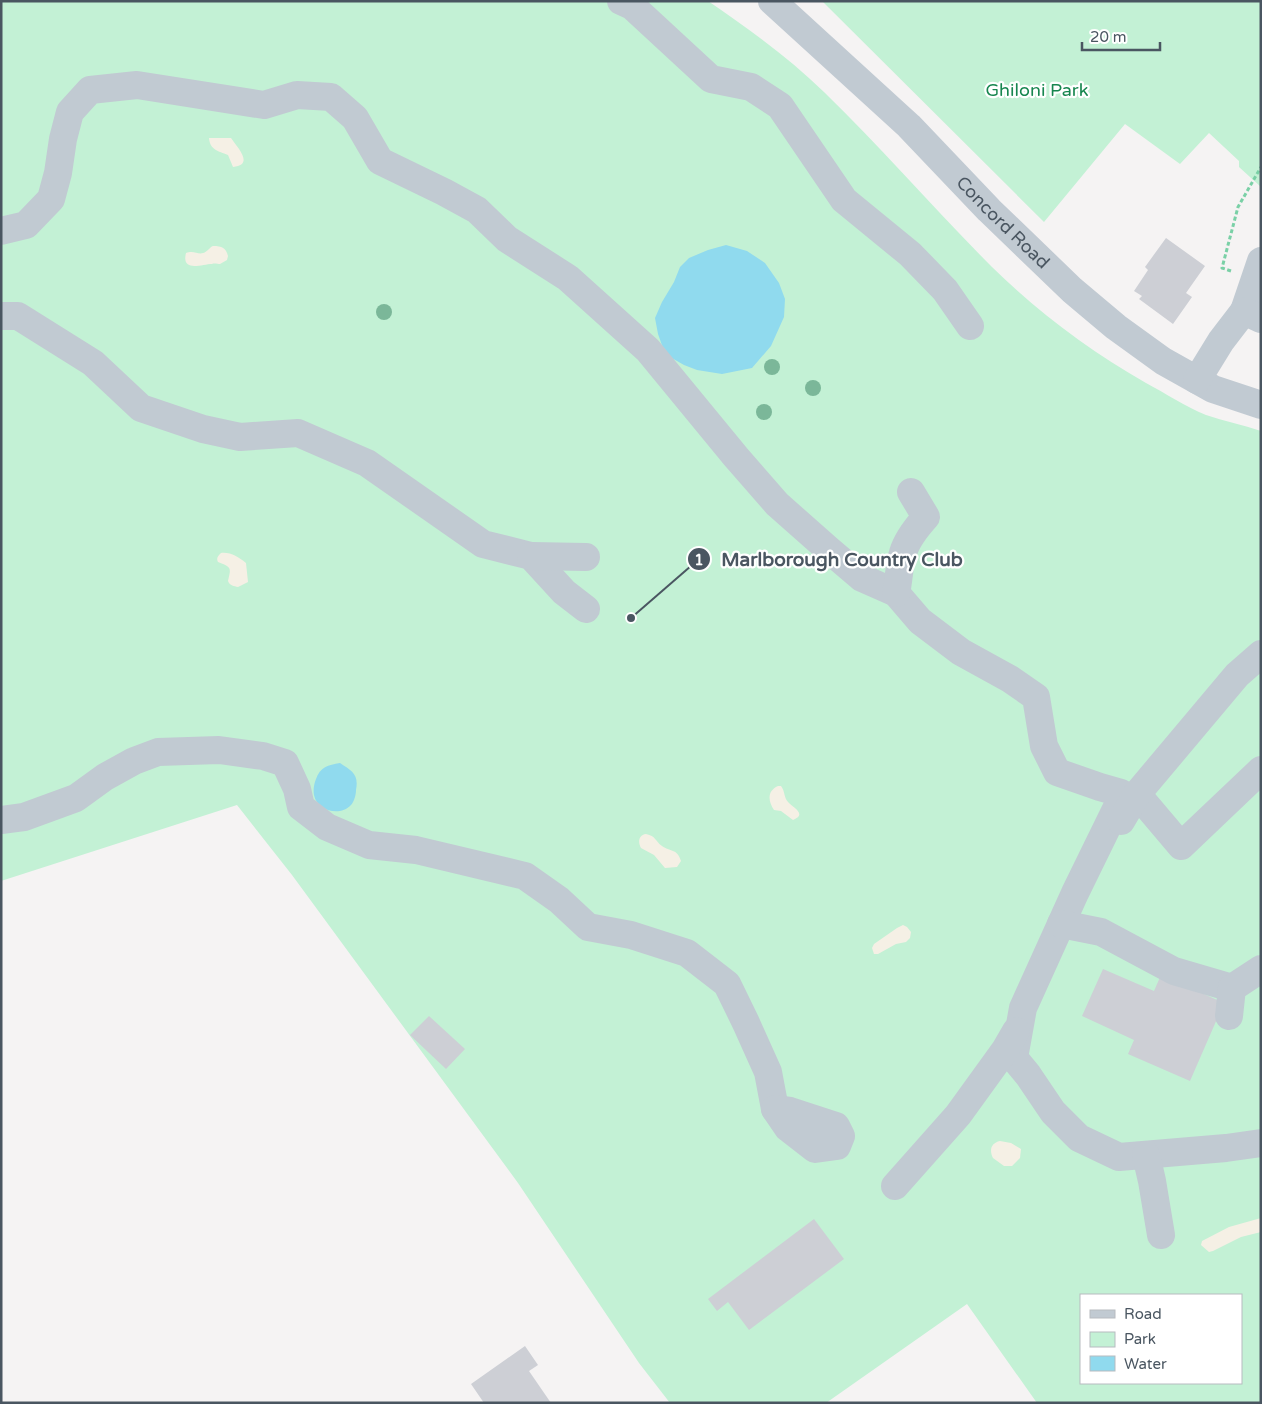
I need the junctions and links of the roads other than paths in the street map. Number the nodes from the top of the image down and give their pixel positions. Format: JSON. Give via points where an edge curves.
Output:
{"nodes":[{"id":1,"x":621,"y":1,"type":"edge"},
{"id":2,"x":772,"y":1,"type":"edge"},
{"id":3,"x":1,"y":231,"type":"edge"},
{"id":4,"x":1249,"y":267,"type":"edge"},
{"id":5,"x":1252,"y":315,"type":"edge"},
{"id":6,"x":1,"y":316,"type":"edge"},
{"id":7,"x":970,"y":326,"type":"dead end"},
{"id":8,"x":1197,"y":380,"type":"junction"},
{"id":9,"x":1261,"y":405,"type":"edge"},
{"id":10,"x":911,"y":492,"type":"dead end"},
{"id":11,"x":531,"y":556,"type":"junction"},
{"id":12,"x":586,"y":557,"type":"dead end"},
{"id":13,"x":896,"y":593,"type":"junction"},
{"id":14,"x":586,"y":609,"type":"dead end"},
{"id":15,"x":1261,"y":654,"type":"edge"},
{"id":16,"x":1261,"y":770,"type":"edge"},
{"id":17,"x":1137,"y":794,"type":"junction"},
{"id":18,"x":1,"y":820,"type":"edge"},
{"id":19,"x":1064,"y":925,"type":"junction"},
{"id":20,"x":1261,"y":969,"type":"edge"},
{"id":21,"x":1232,"y":988,"type":"junction"},
{"id":22,"x":1229,"y":1016,"type":"dead end"},
{"id":23,"x":1020,"y":1026,"type":"junction"},
{"id":24,"x":774,"y":1109,"type":"dead end"},
{"id":25,"x":1261,"y":1143,"type":"edge"},
{"id":26,"x":1146,"y":1155,"type":"junction"},
{"id":27,"x":895,"y":1186,"type":"dead end"},
{"id":28,"x":1161,"y":1235,"type":"dead end"}],
"edges":[{"from":1,"to":7,"type":"street","via":[[632,6],[711,79],[751,87],[780,106],[844,200],[910,254],[946,290]]},
{"from":2,"to":8,"type":"street","name":"Concord Road","via":[[908,126],[1072,290],[1163,362]]},
{"from":3,"to":13,"type":"street","via":[[26,225],[51,199],[70,112],[90,90],[137,85],[264,105],[297,95],[331,97],[355,118],[380,161],[477,210],[507,239],[568,278],[648,350],[777,504],[862,578]]},
{"from":4,"to":5,"type":"street"},
{"from":5,"to":8,"type":"street","via":[[1221,341]]},
{"from":6,"to":11,"type":"street","via":[[18,316],[93,363],[141,408],[203,429],[240,437],[298,433],[367,463],[483,544]]},
{"from":8,"to":9,"type":"street","name":"Concord Road","via":[[1213,389]]},
{"from":10,"to":13,"type":"street","via":[[926,517],[914,531],[903,554]]},
{"from":11,"to":12,"type":"street"},
{"from":11,"to":14,"type":"street","via":[[564,592]]},
{"from":13,"to":19,"type":"street","via":[[920,621],[961,652],[1036,697],[1044,746],[1057,772],[1121,793]]},
{"from":15,"to":17,"type":"street","via":[[1237,675]]},
{"from":16,"to":17,"type":"street","via":[[1181,846]]},
{"from":17,"to":19,"type":"street"},
{"from":18,"to":24,"type":"street","via":[[24,817],[76,798],[105,777],[158,752],[219,750],[263,756],[285,763],[298,789],[301,807],[327,827],[369,845],[416,850],[525,876],[559,900],[588,927],[631,935],[687,953],[726,984],[768,1072]]},
{"from":19,"to":21,"type":"street","via":[[1101,932],[1174,971]]},
{"from":19,"to":23,"type":"street"},
{"from":20,"to":21,"type":"street"},
{"from":21,"to":22,"type":"street"},
{"from":23,"to":26,"type":"street","via":[[1014,1058],[1053,1112],[1079,1138],[1119,1157]]},
{"from":23,"to":27,"type":"street","via":[[958,1115]]},
{"from":25,"to":26,"type":"street"},
{"from":26,"to":28,"type":"street"}]}
